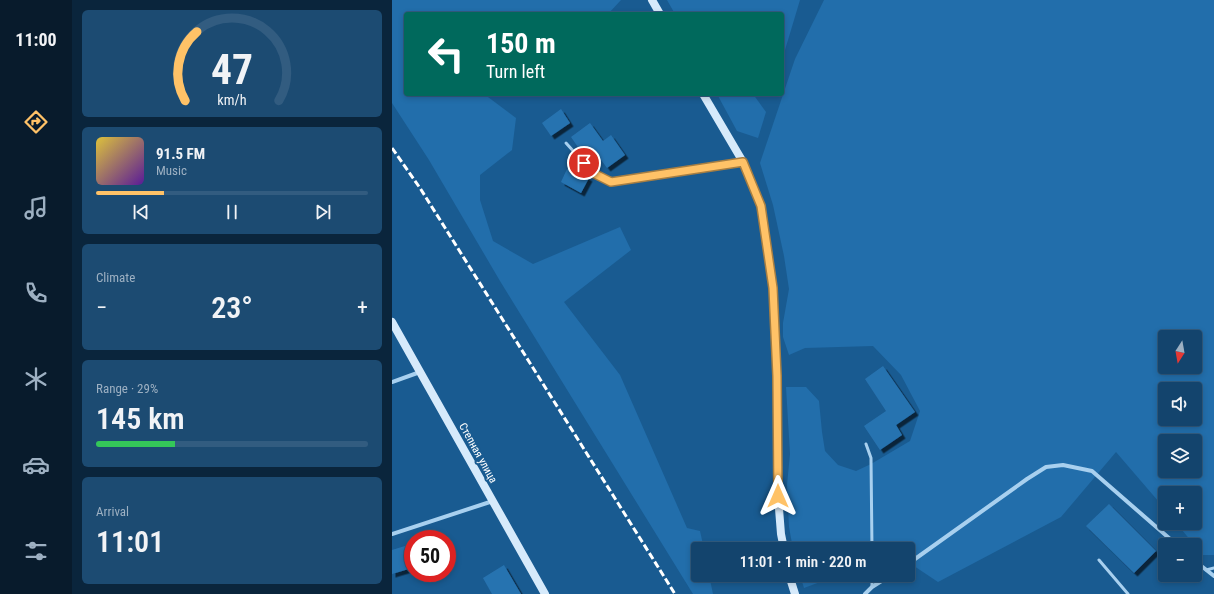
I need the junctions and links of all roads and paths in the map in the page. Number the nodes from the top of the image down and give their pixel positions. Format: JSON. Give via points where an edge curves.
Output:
{"nodes":[{"id":1,"x":652,"y":0,"type":"edge"},
{"id":2,"x":659,"y":12,"type":"edge"},
{"id":3,"x":704,"y":96,"type":"edge"},
{"id":4,"x":566,"y":143,"type":"dead end"},
{"id":5,"x":743,"y":162,"type":"junction"},
{"id":6,"x":392,"y":322,"type":"edge"},
{"id":7,"x":420,"y":372,"type":"junction"},
{"id":8,"x":392,"y":382,"type":"edge"},
{"id":9,"x":866,"y":444,"type":"dead end"},
{"id":10,"x":493,"y":501,"type":"junction"},
{"id":11,"x":392,"y":534,"type":"edge"},
{"id":12,"x":1169,"y":538,"type":"edge"},
{"id":13,"x":783,"y":542,"type":"edge"},
{"id":14,"x":872,"y":542,"type":"edge"},
{"id":15,"x":915,"y":559,"type":"edge"},
{"id":16,"x":1099,"y":560,"type":"dead end"},
{"id":17,"x":1202,"y":567,"type":"edge"},
{"id":18,"x":1214,"y":568,"type":"edge"},
{"id":19,"x":1206,"y":570,"type":"junction"},
{"id":20,"x":1214,"y":576,"type":"edge"},
{"id":21,"x":791,"y":582,"type":"edge"},
{"id":22,"x":872,"y":582,"type":"edge"},
{"id":23,"x":880,"y":582,"type":"edge"},
{"id":24,"x":872,"y":587,"type":"junction"},
{"id":25,"x":545,"y":594,"type":"edge"},
{"id":26,"x":795,"y":594,"type":"edge"},
{"id":27,"x":865,"y":594,"type":"edge"},
{"id":28,"x":1128,"y":594,"type":"edge"}],
"edges":[{"from":1,"to":2,"type":"main road"},
{"from":3,"to":5,"type":"main road"},
{"from":4,"to":5,"type":"lane","via":[[593,173],[611,182]]},
{"from":5,"to":13,"type":"main road","via":[[761,206],[773,288],[778,496]]},
{"from":6,"to":7,"type":"main road","name":"Степная улица"},
{"from":7,"to":8,"type":"street"},
{"from":7,"to":10,"type":"main road","name":"Степная улица"},
{"from":9,"to":14,"type":"lane","via":[[871,458]]},
{"from":10,"to":11,"type":"street"},
{"from":10,"to":25,"type":"main road","name":"Степная улица"},
{"from":12,"to":15,"type":"street","via":[[1092,471],[1063,465],[1046,467],[1027,479]]},
{"from":16,"to":28,"type":"lane"},
{"from":17,"to":19,"type":"street"},
{"from":18,"to":19,"type":"lane"},
{"from":19,"to":20,"type":"street"},
{"from":21,"to":26,"type":"main road"},
{"from":22,"to":24,"type":"lane"},
{"from":23,"to":24,"type":"street"},
{"from":24,"to":27,"type":"street"}]}
